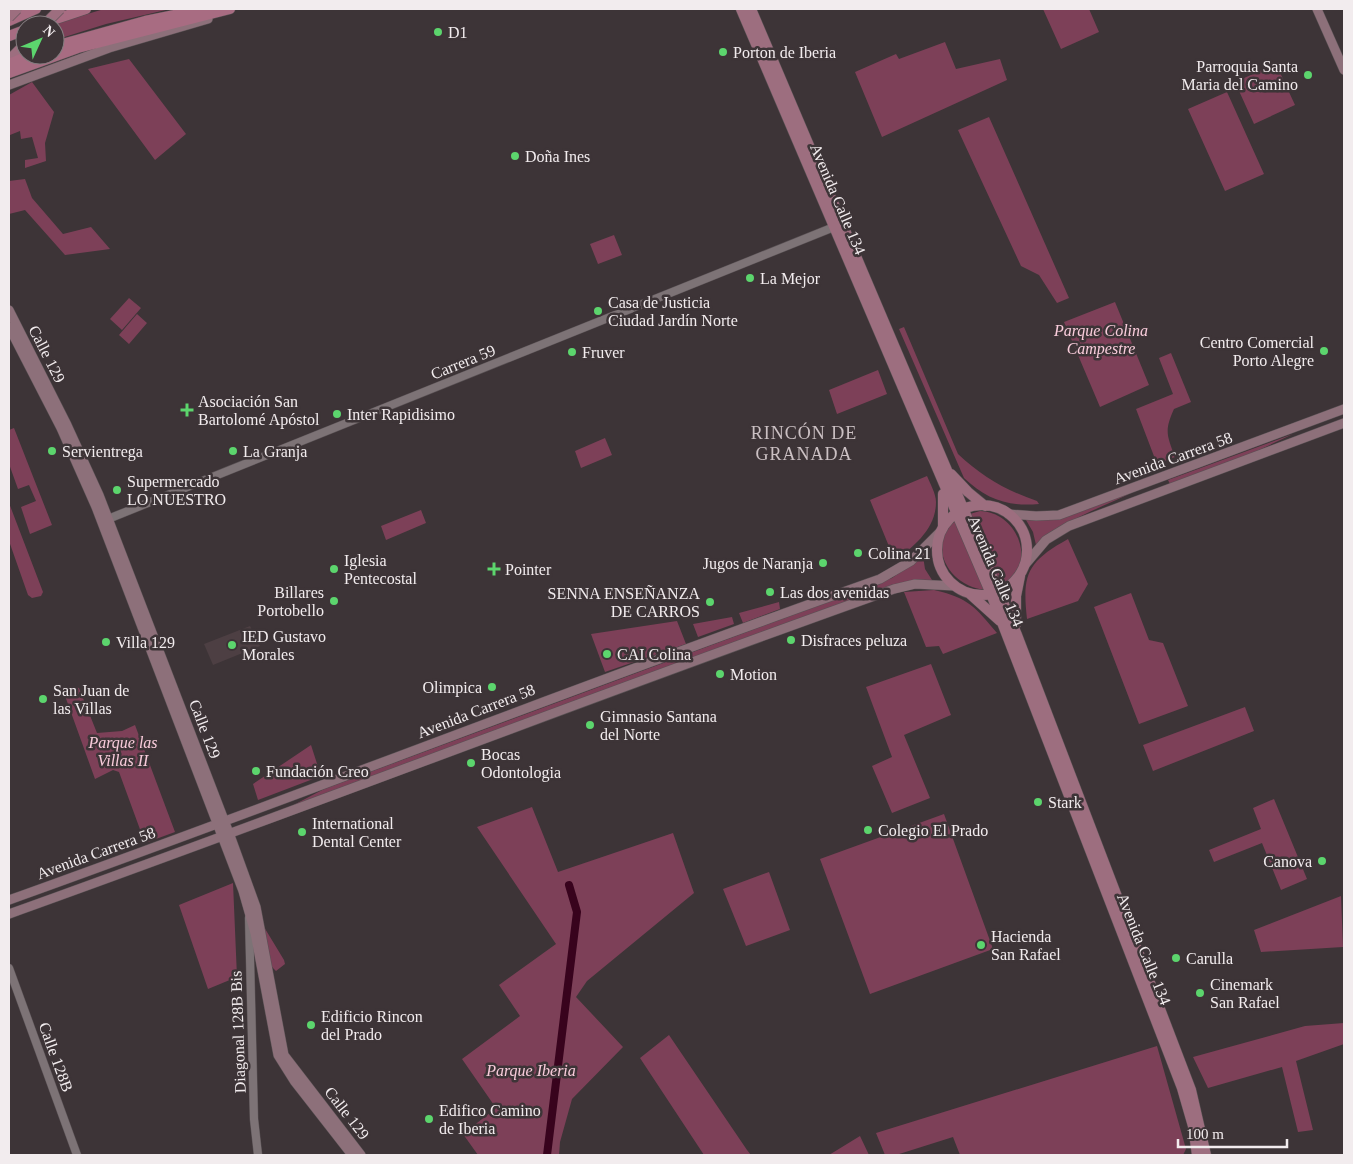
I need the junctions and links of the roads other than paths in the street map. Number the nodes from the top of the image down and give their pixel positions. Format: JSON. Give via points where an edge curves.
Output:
{"nodes":[{"id":1,"x":17,"y":9,"type":"edge"},
{"id":2,"x":30,"y":9,"type":"edge"},
{"id":3,"x":36,"y":9,"type":"edge"},
{"id":4,"x":86,"y":9,"type":"edge"},
{"id":5,"x":208,"y":9,"type":"edge"},
{"id":6,"x":230,"y":9,"type":"edge"},
{"id":7,"x":237,"y":9,"type":"edge"},
{"id":8,"x":741,"y":9,"type":"edge"},
{"id":9,"x":753,"y":11,"type":"edge"},
{"id":10,"x":1317,"y":11,"type":"edge"},
{"id":11,"x":9,"y":16,"type":"edge"},
{"id":12,"x":65,"y":16,"type":"edge"},
{"id":13,"x":9,"y":21,"type":"edge"},
{"id":14,"x":65,"y":43,"type":"edge"},
{"id":15,"x":1344,"y":70,"type":"edge"},
{"id":16,"x":9,"y":73,"type":"edge"},
{"id":17,"x":9,"y":85,"type":"edge"},
{"id":18,"x":834,"y":228,"type":"junction"},
{"id":19,"x":9,"y":310,"type":"edge"},
{"id":20,"x":9,"y":327,"type":"edge"},
{"id":21,"x":1344,"y":409,"type":"edge"},
{"id":22,"x":1344,"y":423,"type":"edge"},
{"id":23,"x":943,"y":464,"type":"junction"},
{"id":24,"x":940,"y":478,"type":"junction"},
{"id":25,"x":985,"y":506,"type":"junction"},
{"id":26,"x":959,"y":512,"type":"junction"},
{"id":27,"x":1008,"y":514,"type":"junction"},
{"id":28,"x":105,"y":520,"type":"junction"},
{"id":29,"x":942,"y":530,"type":"junction"},
{"id":30,"x":1022,"y":569,"type":"junction"},
{"id":31,"x":955,"y":586,"type":"junction"},
{"id":32,"x":969,"y":593,"type":"junction"},
{"id":33,"x":995,"y":593,"type":"junction"},
{"id":34,"x":1002,"y":623,"type":"junction"},
{"id":35,"x":1017,"y":635,"type":"junction"},
{"id":36,"x":222,"y":823,"type":"junction"},
{"id":37,"x":226,"y":834,"type":"junction"},
{"id":38,"x":9,"y":900,"type":"edge"},
{"id":39,"x":249,"y":907,"type":"junction"},
{"id":40,"x":9,"y":914,"type":"edge"},
{"id":41,"x":9,"y":968,"type":"edge"},
{"id":42,"x":257,"y":1152,"type":"edge"},
{"id":43,"x":77,"y":1155,"type":"edge"},
{"id":44,"x":352,"y":1155,"type":"edge"},
{"id":45,"x":361,"y":1155,"type":"edge"},
{"id":46,"x":1197,"y":1155,"type":"edge"},
{"id":47,"x":1206,"y":1155,"type":"edge"}],
"edges":[{"from":1,"to":11,"type":"main road","bridge":true},
{"from":2,"to":11,"type":"highway"},
{"from":3,"to":13,"type":"highway"},
{"from":4,"to":12,"type":"highway"},
{"from":5,"to":14,"type":"highway","via":[[145,21]]},
{"from":6,"to":16,"type":"highway","via":[[78,48]]},
{"from":7,"to":17,"type":"main road","via":[[90,54]]},
{"from":8,"to":18,"type":"main road","name":"Avenida Calle 134"},
{"from":9,"to":23,"type":"main road","name":"Avenida Calle 134"},
{"from":10,"to":15,"type":"main road"},
{"from":18,"to":24,"type":"main road","name":"Avenida Calle 134"},
{"from":18,"to":28,"type":"street","name":"Carrera 59"},
{"from":19,"to":28,"type":"main road","name":"Calle 129","via":[[67,425]]},
{"from":20,"to":28,"type":"main road","name":"Calle 129"},
{"from":21,"to":27,"type":"main road","name":"Avenida Carrera 58","via":[[1059,515]]},
{"from":22,"to":30,"type":"main road","name":"Avenida Carrera 58","via":[[1069,526],[1046,540]]},
{"from":23,"to":25,"type":"main road"},
{"from":23,"to":26,"type":"main road","name":"Avenida Calle 134"},
{"from":24,"to":26,"type":"main road","name":"Avenida Calle 134"},
{"from":24,"to":29,"type":"main road","via":[[944,499]]},
{"from":25,"to":26,"type":"main road"},
{"from":25,"to":27,"type":"main road"},
{"from":26,"to":29,"type":"main road"},
{"from":26,"to":33,"type":"main road","name":"Avenida Calle 134"},
{"from":27,"to":30,"type":"main road","via":[[1024,537],[1026,547]]},
{"from":28,"to":36,"type":"main road","name":"Calle 129"},
{"from":29,"to":31,"type":"main road","via":[[937,555],[946,578]]},
{"from":29,"to":36,"type":"main road","name":"Avenida Carrera 58","via":[[912,561],[880,579]]},
{"from":30,"to":33,"type":"main road","via":[[1010,585]]},
{"from":30,"to":35,"type":"main road","via":[[1015,609]]},
{"from":31,"to":32,"type":"main road"},
{"from":31,"to":37,"type":"main road","name":"Avenida Carrera 58","via":[[915,584],[894,589]]},
{"from":32,"to":33,"type":"main road"},
{"from":32,"to":34,"type":"main road"},
{"from":33,"to":34,"type":"main road","name":"Avenida Calle 134"},
{"from":33,"to":35,"type":"main road","name":"Avenida Calle 134"},
{"from":34,"to":46,"type":"main road","name":"Avenida Calle 134","via":[[1182,1088]]},
{"from":35,"to":47,"type":"main road","name":"Avenida Calle 134","via":[[1191,1090]]},
{"from":36,"to":37,"type":"main road","name":"Calle 129"},
{"from":36,"to":38,"type":"main road","name":"Avenida Carrera 58"},
{"from":37,"to":39,"type":"main road","name":"Calle 129"},
{"from":37,"to":40,"type":"main road","name":"Avenida Carrera 58"},
{"from":37,"to":45,"type":"main road","name":"Calle 129","via":[[256,907],[284,1054]]},
{"from":39,"to":42,"type":"street","name":"Diagonal 128B Bis"},
{"from":39,"to":44,"type":"main road","name":"Calle 129","via":[[278,1055],[300,1089]]},
{"from":41,"to":43,"type":"street","name":"Calle 128B"}]}
